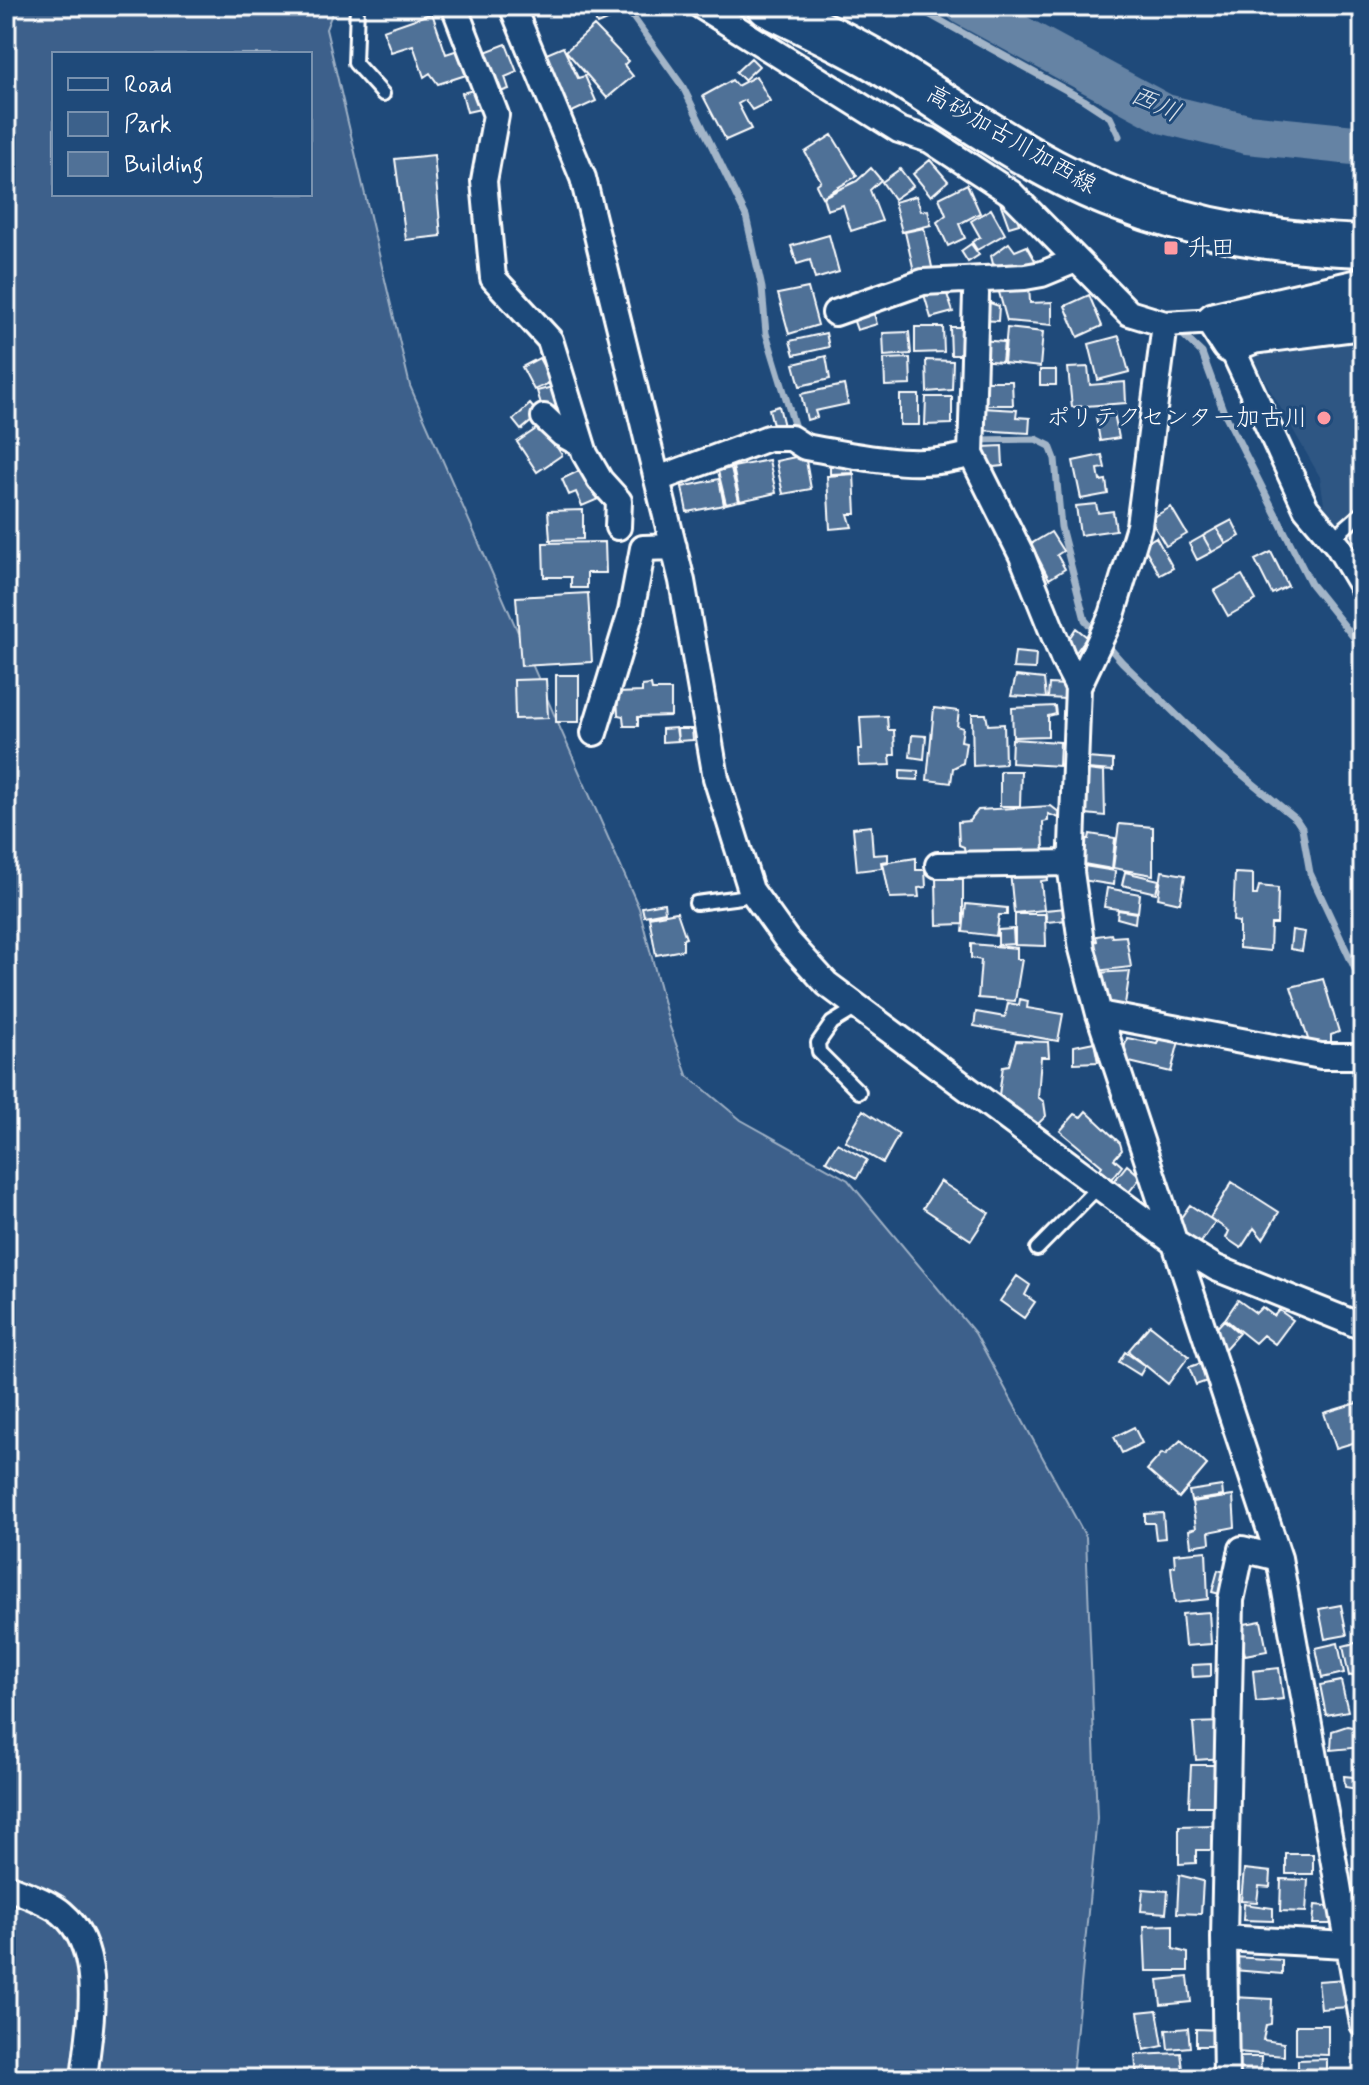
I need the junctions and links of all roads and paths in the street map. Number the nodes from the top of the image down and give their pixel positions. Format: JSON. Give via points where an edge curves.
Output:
{"nodes":[{"id":1,"x":357,"y":6,"type":"edge"},
{"id":2,"x":454,"y":6,"type":"edge"},
{"id":3,"x":512,"y":6,"type":"edge"},
{"id":4,"x":701,"y":6,"type":"edge"},
{"id":5,"x":768,"y":6,"type":"edge"},
{"id":6,"x":383,"y":94,"type":"dead end"},
{"id":7,"x":1363,"y":246,"type":"edge"},
{"id":8,"x":1076,"y":260,"type":"junction"},
{"id":9,"x":1363,"y":287,"type":"edge"},
{"id":10,"x":976,"y":294,"type":"dead end"},
{"id":11,"x":835,"y":313,"type":"dead end"},
{"id":12,"x":1363,"y":321,"type":"edge"},
{"id":13,"x":1165,"y":324,"type":"junction"},
{"id":14,"x":1222,"y":332,"type":"junction"},
{"id":15,"x":544,"y":417,"type":"dead end"},
{"id":16,"x":582,"y":445,"type":"junction"},
{"id":17,"x":971,"y":454,"type":"junction"},
{"id":18,"x":658,"y":479,"type":"junction"},
{"id":19,"x":1363,"y":512,"type":"edge"},
{"id":20,"x":618,"y":527,"type":"dead end"},
{"id":21,"x":1332,"y":539,"type":"junction"},
{"id":22,"x":674,"y":547,"type":"junction"},
{"id":23,"x":1363,"y":588,"type":"edge"},
{"id":24,"x":1078,"y":687,"type":"junction"},
{"id":25,"x":594,"y":733,"type":"dead end"},
{"id":26,"x":1071,"y":863,"type":"junction"},
{"id":27,"x":938,"y":865,"type":"dead end"},
{"id":28,"x":751,"y":890,"type":"junction"},
{"id":29,"x":696,"y":903,"type":"dead end"},
{"id":30,"x":858,"y":1007,"type":"junction"},
{"id":31,"x":1099,"y":1014,"type":"junction"},
{"id":32,"x":1362,"y":1057,"type":"edge"},
{"id":33,"x":859,"y":1092,"type":"dead end"},
{"id":34,"x":1099,"y":1186,"type":"junction"},
{"id":35,"x":1175,"y":1243,"type":"junction"},
{"id":36,"x":1037,"y":1249,"type":"dead end"},
{"id":37,"x":1363,"y":1327,"type":"edge"},
{"id":38,"x":1279,"y":1558,"type":"junction"},
{"id":39,"x":6,"y":1886,"type":"edge"},
{"id":40,"x":1224,"y":1938,"type":"junction"},
{"id":41,"x":1357,"y":1945,"type":"edge"},
{"id":42,"x":1363,"y":2024,"type":"edge"},
{"id":43,"x":84,"y":2079,"type":"edge"},
{"id":44,"x":1226,"y":2079,"type":"edge"}],
"edges":[{"from":1,"to":6,"type":"lane","via":[[355,63]]},
{"from":2,"to":16,"type":"street","via":[[496,115],[484,181],[493,278],[550,340]]},
{"from":3,"to":18,"type":"street","via":[[583,178]]},
{"from":4,"to":8,"type":"street","via":[[1011,193]]},
{"from":5,"to":7,"type":"main road","name":"高砂加古川加西線","via":[[869,57],[1037,160],[1117,200],[1284,243]]},
{"from":8,"to":11,"type":"street","via":[[1033,276],[923,282]]},
{"from":8,"to":13,"type":"street","via":[[1129,313]]},
{"from":9,"to":14,"type":"main road"},
{"from":10,"to":17,"type":"street"},
{"from":12,"to":14,"type":"main road","via":[[1253,335]]},
{"from":13,"to":14,"type":"street"},
{"from":13,"to":24,"type":"street","via":[[1139,526],[1109,623]]},
{"from":14,"to":21,"type":"street","via":[[1306,508]]},
{"from":15,"to":16,"type":"street"},
{"from":16,"to":20,"type":"street","via":[[600,480],[619,501]]},
{"from":17,"to":18,"type":"street","via":[[910,462],[768,438]]},
{"from":17,"to":24,"type":"street"},
{"from":18,"to":22,"type":"street"},
{"from":19,"to":21,"type":"lane"},
{"from":21,"to":23,"type":"street"},
{"from":22,"to":25,"type":"street","via":[[643,548],[631,612]]},
{"from":22,"to":28,"type":"street","via":[[716,778]]},
{"from":24,"to":26,"type":"street"},
{"from":26,"to":27,"type":"street"},
{"from":26,"to":31,"type":"street","via":[[1082,949]]},
{"from":28,"to":29,"type":"lane","via":[[741,897]]},
{"from":28,"to":30,"type":"street","via":[[827,984]]},
{"from":30,"to":33,"type":"lane","via":[[832,1023],[818,1043],[819,1052]]},
{"from":30,"to":34,"type":"street"},
{"from":31,"to":32,"type":"street","via":[[1321,1056]]},
{"from":31,"to":35,"type":"street"},
{"from":34,"to":35,"type":"street"},
{"from":34,"to":36,"type":"lane"},
{"from":35,"to":37,"type":"street","via":[[1216,1268]]},
{"from":35,"to":38,"type":"street"},
{"from":38,"to":40,"type":"street","via":[[1242,1549],[1231,1600]]},
{"from":38,"to":41,"type":"street"},
{"from":39,"to":43,"type":"street","via":[[62,1913],[82,1940],[91,1978]]},
{"from":40,"to":41,"type":"street"},
{"from":40,"to":44,"type":"street"},
{"from":41,"to":42,"type":"street"}]}
